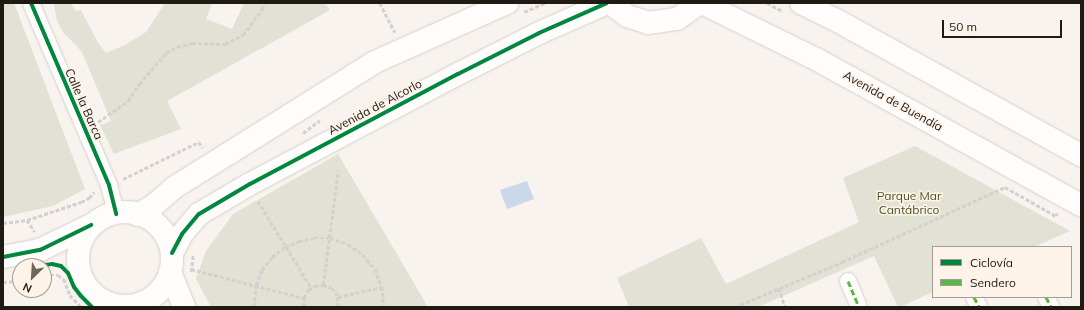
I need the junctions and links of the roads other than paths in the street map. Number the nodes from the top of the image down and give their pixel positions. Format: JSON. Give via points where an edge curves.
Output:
{"nodes":[{"id":1,"x":31,"y":3,"type":"edge"},
{"id":2,"x":44,"y":3,"type":"edge"},
{"id":3,"x":607,"y":3,"type":"edge"},
{"id":4,"x":610,"y":3,"type":"edge"},
{"id":5,"x":701,"y":3,"type":"edge"},
{"id":6,"x":801,"y":3,"type":"edge"},
{"id":7,"x":507,"y":6,"type":"edge"},
{"id":8,"x":830,"y":12,"type":"edge"},
{"id":9,"x":38,"y":23,"type":"junction"},
{"id":10,"x":1081,"y":155,"type":"edge"},
{"id":11,"x":1081,"y":205,"type":"edge"},
{"id":12,"x":116,"y":214,"type":"junction"},
{"id":13,"x":138,"y":215,"type":"junction"},
{"id":14,"x":91,"y":226,"type":"junction"},
{"id":15,"x":3,"y":257,"type":"edge"},
{"id":16,"x":24,"y":258,"type":"edge"},
{"id":17,"x":45,"y":258,"type":"edge"},
{"id":18,"x":46,"y":258,"type":"edge"},
{"id":19,"x":79,"y":261,"type":"junction"},
{"id":20,"x":171,"y":262,"type":"junction"},
{"id":21,"x":848,"y":281,"type":"dead end"},
{"id":22,"x":974,"y":298,"type":"edge"},
{"id":23,"x":1046,"y":298,"type":"edge"},
{"id":24,"x":153,"y":305,"type":"edge"},
{"id":25,"x":184,"y":307,"type":"edge"},
{"id":26,"x":859,"y":307,"type":"edge"},
{"id":27,"x":979,"y":307,"type":"edge"},
{"id":28,"x":1051,"y":307,"type":"edge"}],
"edges":[{"from":1,"to":9,"type":"street","name":"Calle la Barca"},
{"from":2,"to":9,"type":"street"},
{"from":3,"to":20,"type":"street","name":"Avenida de Alcorlo","via":[[539,33],[458,74],[250,184],[199,214],[182,234]]},
{"from":4,"to":5,"type":"street","via":[[627,16],[648,22],[677,19]]},
{"from":5,"to":11,"type":"street","name":"Avenida de Buendía","via":[[816,59]]},
{"from":6,"to":8,"type":"street"},
{"from":7,"to":13,"type":"street","via":[[361,70],[175,187]]},
{"from":8,"to":10,"type":"street"},
{"from":9,"to":12,"type":"street","name":"Calle la Barca","via":[[109,185]]},
{"from":12,"to":13,"type":"street"},
{"from":12,"to":14,"type":"street"},
{"from":13,"to":20,"type":"street","via":[[150,220],[167,236]]},
{"from":14,"to":17,"type":"street"},
{"from":14,"to":19,"type":"street","via":[[82,240]]},
{"from":15,"to":16,"type":"street"},
{"from":18,"to":19,"type":"street","via":[[57,251]]},
{"from":19,"to":24,"type":"street","via":[[83,279],[100,299],[124,306]]},
{"from":20,"to":24,"type":"street","via":[[163,289]]},
{"from":20,"to":25,"type":"street"},
{"from":21,"to":26,"type":"street"},
{"from":22,"to":27,"type":"street"},
{"from":23,"to":28,"type":"street"}]}
